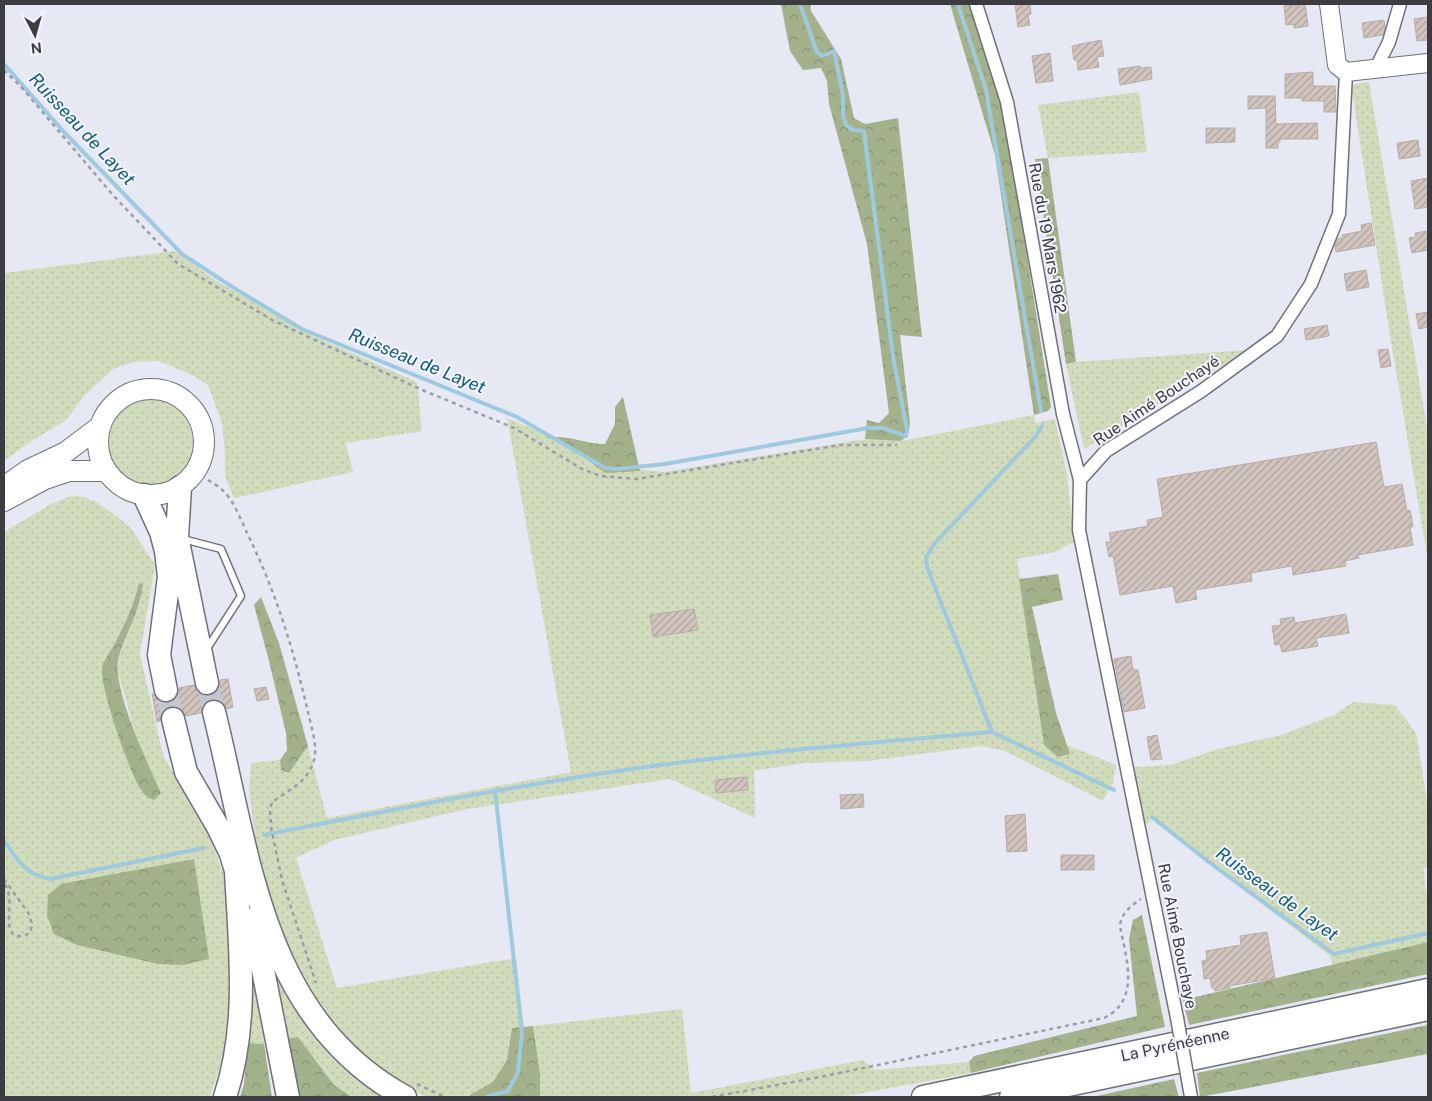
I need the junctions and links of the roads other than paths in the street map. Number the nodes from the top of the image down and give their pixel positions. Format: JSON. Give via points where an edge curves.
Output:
{"nodes":[{"id":1,"x":976,"y":4,"type":"edge"},
{"id":2,"x":1329,"y":4,"type":"edge"},
{"id":3,"x":1400,"y":4,"type":"edge"},
{"id":4,"x":1389,"y":42,"type":"junction"},
{"id":5,"x":1428,"y":63,"type":"edge"},
{"id":6,"x":1397,"y":66,"type":"junction"},
{"id":7,"x":1376,"y":68,"type":"junction"},
{"id":8,"x":1346,"y":72,"type":"junction"},
{"id":9,"x":99,"y":427,"type":"junction"},
{"id":10,"x":106,"y":471,"type":"junction"},
{"id":11,"x":187,"y":480,"type":"junction"},
{"id":12,"x":1080,"y":480,"type":"junction"},
{"id":13,"x":4,"y":487,"type":"edge"},
{"id":14,"x":144,"y":495,"type":"junction"},
{"id":15,"x":4,"y":501,"type":"edge"},
{"id":16,"x":177,"y":537,"type":"junction"},
{"id":17,"x":201,"y":658,"type":"junction"},
{"id":18,"x":207,"y":683,"type":"tunnel mouth"},
{"id":19,"x":166,"y":690,"type":"tunnel mouth"},
{"id":20,"x":214,"y":712,"type":"tunnel mouth"},
{"id":21,"x":173,"y":720,"type":"tunnel mouth"},
{"id":22,"x":244,"y":874,"type":"junction"},
{"id":23,"x":1428,"y":990,"type":"edge"},
{"id":24,"x":1428,"y":1009,"type":"edge"},
{"id":25,"x":411,"y":1090,"type":"edge"},
{"id":26,"x":225,"y":1097,"type":"edge"},
{"id":27,"x":288,"y":1097,"type":"edge"},
{"id":28,"x":923,"y":1097,"type":"edge"},
{"id":29,"x":1011,"y":1097,"type":"edge"},
{"id":30,"x":1191,"y":1097,"type":"edge"}],
"edges":[{"from":1,"to":12,"type":"street","name":"Rue du 19 Mars 1962","via":[[1007,102],[1063,414]]},
{"from":2,"to":8,"type":"street","via":[[1337,65]]},
{"from":3,"to":4,"type":"street"},
{"from":4,"to":6,"type":"street","via":[[1390,53]]},
{"from":4,"to":7,"type":"street"},
{"from":5,"to":6,"type":"street"},
{"from":6,"to":7,"type":"street"},
{"from":7,"to":8,"type":"street"},
{"from":8,"to":12,"type":"street","name":"Rue Aimé Bouchayé","via":[[1339,214],[1311,284],[1292,314],[1277,336],[1200,392],[1106,451]]},
{"from":9,"to":10,"type":"main road","via":[[96,440]]},
{"from":9,"to":11,"type":"main road","via":[[110,406],[128,393],[142,388],[173,392],[186,401],[201,422],[205,445],[200,462]]},
{"from":9,"to":13,"type":"main road","via":[[66,452],[28,470]]},
{"from":10,"to":14,"type":"main road","via":[[120,487]]},
{"from":10,"to":15,"type":"main road","via":[[69,471]]},
{"from":11,"to":14,"type":"main road","via":[[162,495]]},
{"from":11,"to":16,"type":"highway"},
{"from":12,"to":30,"type":"street","name":"Rue Aimé Bouchaye","bridge":true,"via":[[1079,530],[1153,891]]},
{"from":14,"to":19,"type":"highway","via":[[161,532],[167,559],[169,577],[159,655]]},
{"from":16,"to":17,"type":"highway"},
{"from":16,"to":17,"type":"lane","via":[[221,549],[241,596]]},
{"from":17,"to":18,"type":"highway"},
{"from":20,"to":22,"type":"highway"},
{"from":21,"to":22,"type":"highway","via":[[186,772]]},
{"from":22,"to":25,"type":"highway","via":[[285,969],[311,1014],[344,1053],[390,1089]]},
{"from":22,"to":26,"type":"highway","via":[[238,1044]]},
{"from":22,"to":27,"type":"highway"},
{"from":23,"to":28,"type":"highway","name":"La Pyrénéenne"},
{"from":24,"to":29,"type":"highway","name":"La Pyrénéenne"}]}
